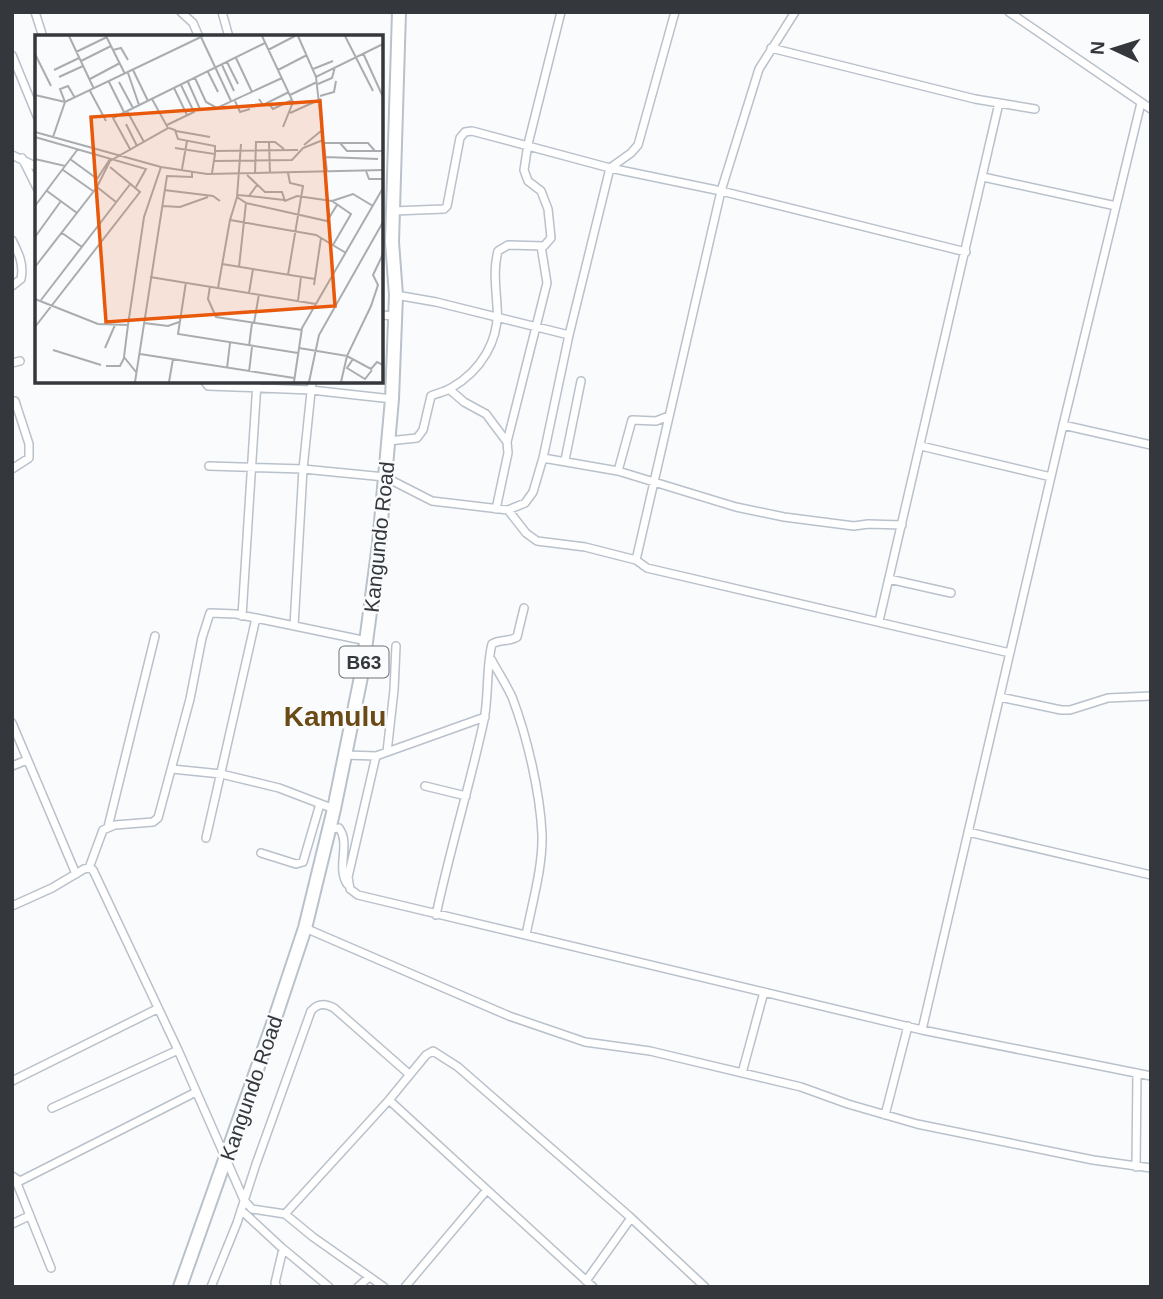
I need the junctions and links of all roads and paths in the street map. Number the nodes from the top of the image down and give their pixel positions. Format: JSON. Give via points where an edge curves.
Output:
{"nodes":[{"id":1,"x":35,"y":12,"type":"edge"},
{"id":2,"x":181,"y":12,"type":"edge"},
{"id":3,"x":222,"y":12,"type":"edge"},
{"id":4,"x":400,"y":12,"type":"edge"},
{"id":5,"x":561,"y":12,"type":"edge"},
{"id":6,"x":675,"y":12,"type":"edge"},
{"id":7,"x":795,"y":12,"type":"edge"},
{"id":8,"x":1009,"y":12,"type":"edge"},
{"id":9,"x":42,"y":35,"type":"edge"},
{"id":10,"x":199,"y":35,"type":"edge"},
{"id":11,"x":228,"y":35,"type":"edge"},
{"id":12,"x":771,"y":48,"type":"junction"},
{"id":13,"x":12,"y":55,"type":"edge"},
{"id":14,"x":999,"y":103,"type":"junction"},
{"id":15,"x":1141,"y":103,"type":"junction"},
{"id":16,"x":1035,"y":109,"type":"dead end"},
{"id":17,"x":1151,"y":109,"type":"edge"},
{"id":18,"x":35,"y":111,"type":"edge"},
{"id":19,"x":527,"y":145,"type":"junction"},
{"id":20,"x":12,"y":155,"type":"edge"},
{"id":21,"x":22,"y":158,"type":"junction"},
{"id":22,"x":35,"y":166,"type":"edge"},
{"id":23,"x":610,"y":168,"type":"junction"},
{"id":24,"x":983,"y":177,"type":"junction"},
{"id":25,"x":35,"y":184,"type":"edge"},
{"id":26,"x":720,"y":191,"type":"junction"},
{"id":27,"x":1116,"y":206,"type":"junction"},
{"id":28,"x":393,"y":211,"type":"junction"},
{"id":29,"x":12,"y":240,"type":"edge"},
{"id":30,"x":387,"y":242,"type":"edge"},
{"id":31,"x":541,"y":246,"type":"junction"},
{"id":32,"x":966,"y":252,"type":"junction"},
{"id":33,"x":12,"y":286,"type":"edge"},
{"id":34,"x":396,"y":295,"type":"junction"},
{"id":35,"x":388,"y":316,"type":"edge"},
{"id":36,"x":498,"y":318,"type":"junction"},
{"id":37,"x":536,"y":327,"type":"junction"},
{"id":38,"x":569,"y":335,"type":"junction"},
{"id":39,"x":581,"y":381,"type":"dead end"},
{"id":40,"x":206,"y":383,"type":"edge"},
{"id":41,"x":257,"y":384,"type":"edge"},
{"id":42,"x":312,"y":386,"type":"edge"},
{"id":43,"x":450,"y":389,"type":"junction"},
{"id":44,"x":392,"y":399,"type":"junction"},
{"id":45,"x":15,"y":401,"type":"dead end"},
{"id":46,"x":669,"y":416,"type":"junction"},
{"id":47,"x":1063,"y":425,"type":"junction"},
{"id":48,"x":388,"y":441,"type":"junction"},
{"id":49,"x":507,"y":442,"type":"junction"},
{"id":50,"x":1151,"y":445,"type":"edge"},
{"id":51,"x":921,"y":446,"type":"junction"},
{"id":52,"x":543,"y":458,"type":"junction"},
{"id":53,"x":565,"y":460,"type":"junction"},
{"id":54,"x":209,"y":466,"type":"dead end"},
{"id":55,"x":251,"y":467,"type":"junction"},
{"id":56,"x":12,"y":469,"type":"edge"},
{"id":57,"x":303,"y":469,"type":"junction"},
{"id":58,"x":618,"y":471,"type":"junction"},
{"id":59,"x":386,"y":477,"type":"junction"},
{"id":60,"x":1051,"y":477,"type":"junction"},
{"id":61,"x":654,"y":480,"type":"junction"},
{"id":62,"x":496,"y":509,"type":"junction"},
{"id":63,"x":508,"y":510,"type":"junction"},
{"id":64,"x":902,"y":525,"type":"junction"},
{"id":65,"x":636,"y":560,"type":"junction"},
{"id":66,"x":889,"y":579,"type":"junction"},
{"id":67,"x":951,"y":593,"type":"dead end"},
{"id":68,"x":524,"y":608,"type":"dead end"},
{"id":69,"x":242,"y":616,"type":"junction"},
{"id":70,"x":256,"y":618,"type":"junction"},
{"id":71,"x":879,"y":621,"type":"junction"},
{"id":72,"x":294,"y":626,"type":"junction"},
{"id":73,"x":155,"y":636,"type":"dead end"},
{"id":74,"x":367,"y":641,"type":"junction"},
{"id":75,"x":396,"y":646,"type":"dead end"},
{"id":76,"x":1010,"y":653,"type":"junction"},
{"id":77,"x":490,"y":657,"type":"junction"},
{"id":78,"x":1151,"y":695,"type":"edge"},
{"id":79,"x":1000,"y":697,"type":"junction"},
{"id":80,"x":485,"y":717,"type":"junction"},
{"id":81,"x":12,"y":723,"type":"edge"},
{"id":82,"x":387,"y":752,"type":"junction"},
{"id":83,"x":345,"y":755,"type":"junction"},
{"id":84,"x":376,"y":756,"type":"junction"},
{"id":85,"x":27,"y":760,"type":"junction"},
{"id":86,"x":12,"y":766,"type":"edge"},
{"id":87,"x":172,"y":768,"type":"junction"},
{"id":88,"x":221,"y":774,"type":"junction"},
{"id":89,"x":425,"y":786,"type":"dead end"},
{"id":90,"x":466,"y":796,"type":"junction"},
{"id":91,"x":320,"y":804,"type":"junction"},
{"id":92,"x":334,"y":808,"type":"junction"},
{"id":93,"x":108,"y":827,"type":"junction"},
{"id":94,"x":329,"y":829,"type":"junction"},
{"id":95,"x":968,"y":832,"type":"junction"},
{"id":96,"x":206,"y":838,"type":"dead end"},
{"id":97,"x":261,"y":853,"type":"dead end"},
{"id":98,"x":89,"y":868,"type":"junction"},
{"id":99,"x":76,"y":874,"type":"junction"},
{"id":100,"x":1151,"y":875,"type":"edge"},
{"id":101,"x":348,"y":884,"type":"junction"},
{"id":102,"x":12,"y":906,"type":"edge"},
{"id":103,"x":436,"y":915,"type":"junction"},
{"id":104,"x":305,"y":928,"type":"junction"},
{"id":105,"x":526,"y":935,"type":"junction"},
{"id":106,"x":764,"y":992,"type":"junction"},
{"id":107,"x":158,"y":1009,"type":"junction"},
{"id":108,"x":908,"y":1026,"type":"junction"},
{"id":109,"x":922,"y":1030,"type":"junction"},
{"id":110,"x":178,"y":1050,"type":"junction"},
{"id":111,"x":742,"y":1073,"type":"junction"},
{"id":112,"x":1138,"y":1073,"type":"junction"},
{"id":113,"x":409,"y":1074,"type":"junction"},
{"id":114,"x":1151,"y":1076,"type":"edge"},
{"id":115,"x":12,"y":1081,"type":"edge"},
{"id":116,"x":196,"y":1092,"type":"junction"},
{"id":117,"x":389,"y":1100,"type":"junction"},
{"id":118,"x":52,"y":1108,"type":"dead end"},
{"id":119,"x":885,"y":1115,"type":"junction"},
{"id":120,"x":226,"y":1159,"type":"junction"},
{"id":121,"x":1136,"y":1167,"type":"junction"},
{"id":122,"x":1151,"y":1168,"type":"edge"},
{"id":123,"x":14,"y":1179,"type":"edge"},
{"id":124,"x":486,"y":1191,"type":"junction"},
{"id":125,"x":244,"y":1200,"type":"junction"},
{"id":126,"x":241,"y":1210,"type":"junction"},
{"id":127,"x":285,"y":1213,"type":"junction"},
{"id":128,"x":29,"y":1216,"type":"junction"},
{"id":129,"x":631,"y":1218,"type":"junction"},
{"id":130,"x":12,"y":1224,"type":"edge"},
{"id":131,"x":283,"y":1249,"type":"junction"},
{"id":132,"x":51,"y":1268,"type":"dead end"},
{"id":133,"x":369,"y":1277,"type":"junction"},
{"id":134,"x":586,"y":1281,"type":"junction"},
{"id":135,"x":180,"y":1287,"type":"edge"},
{"id":136,"x":211,"y":1287,"type":"edge"},
{"id":137,"x":277,"y":1287,"type":"edge"},
{"id":138,"x":329,"y":1287,"type":"edge"},
{"id":139,"x":358,"y":1287,"type":"edge"},
{"id":140,"x":384,"y":1287,"type":"edge"},
{"id":141,"x":405,"y":1287,"type":"edge"},
{"id":142,"x":593,"y":1287,"type":"edge"},
{"id":143,"x":705,"y":1287,"type":"edge"}],
"edges":[{"from":1,"to":9,"type":"street"},
{"from":2,"to":10,"type":"street"},
{"from":3,"to":11,"type":"street"},
{"from":4,"to":28,"type":"highway","name":"Kangundo Road","number":"B63"},
{"from":5,"to":19,"type":"street"},
{"from":6,"to":23,"type":"street","via":[[638,145]]},
{"from":7,"to":12,"type":"street"},
{"from":8,"to":15,"type":"street"},
{"from":12,"to":14,"type":"street"},
{"from":12,"to":26,"type":"street","via":[[755,78]]},
{"from":13,"to":18,"type":"street"},
{"from":14,"to":16,"type":"street"},
{"from":14,"to":24,"type":"street"},
{"from":15,"to":17,"type":"street"},
{"from":15,"to":27,"type":"street"},
{"from":19,"to":23,"type":"street"},
{"from":19,"to":28,"type":"street","via":[[465,132],[447,206]]},
{"from":19,"to":31,"type":"street","via":[[525,176],[541,191],[552,231],[548,243]]},
{"from":20,"to":21,"type":"street"},
{"from":21,"to":22,"type":"street"},
{"from":21,"to":25,"type":"street"},
{"from":23,"to":26,"type":"street"},
{"from":23,"to":38,"type":"street"},
{"from":24,"to":27,"type":"street"},
{"from":24,"to":32,"type":"street"},
{"from":26,"to":32,"type":"street"},
{"from":26,"to":46,"type":"street"},
{"from":27,"to":47,"type":"street"},
{"from":28,"to":30,"type":"highway","name":"Kangundo Road","number":"B63"},
{"from":29,"to":33,"type":"street","via":[[23,271],[22,279]]},
{"from":30,"to":34,"type":"highway","name":"Kangundo Road","number":"B63"},
{"from":31,"to":36,"type":"street","via":[[508,246],[498,251]]},
{"from":31,"to":37,"type":"street","via":[[547,283]]},
{"from":32,"to":51,"type":"street"},
{"from":34,"to":35,"type":"highway","name":"Kangundo Road","number":"B63"},
{"from":34,"to":36,"type":"street"},
{"from":35,"to":44,"type":"highway","name":"Kangundo Road","number":"B63"},
{"from":36,"to":37,"type":"street"},
{"from":36,"to":43,"type":"street","via":[[490,350]]},
{"from":37,"to":38,"type":"street"},
{"from":37,"to":49,"type":"street"},
{"from":38,"to":52,"type":"street"},
{"from":39,"to":53,"type":"street"},
{"from":40,"to":41,"type":"street"},
{"from":41,"to":42,"type":"street"},
{"from":41,"to":55,"type":"street"},
{"from":42,"to":44,"type":"street"},
{"from":42,"to":57,"type":"street"},
{"from":43,"to":48,"type":"street","via":[[429,399],[417,438]]},
{"from":43,"to":49,"type":"street","via":[[486,414]]},
{"from":44,"to":48,"type":"highway","name":"Kangundo Road","number":"B63"},
{"from":45,"to":56,"type":"street","via":[[30,458]]},
{"from":46,"to":58,"type":"street","via":[[656,421],[632,420]]},
{"from":46,"to":61,"type":"street"},
{"from":47,"to":50,"type":"street"},
{"from":47,"to":60,"type":"street"},
{"from":48,"to":59,"type":"highway","name":"Kangundo Road","number":"B63"},
{"from":49,"to":62,"type":"street"},
{"from":51,"to":60,"type":"street"},
{"from":51,"to":64,"type":"street"},
{"from":52,"to":53,"type":"street"},
{"from":52,"to":63,"type":"street","via":[[533,492],[525,503]]},
{"from":53,"to":58,"type":"street"},
{"from":54,"to":55,"type":"street"},
{"from":55,"to":57,"type":"street"},
{"from":55,"to":69,"type":"street"},
{"from":57,"to":59,"type":"street"},
{"from":57,"to":72,"type":"street"},
{"from":58,"to":61,"type":"street"},
{"from":59,"to":62,"type":"street","via":[[432,501]]},
{"from":59,"to":74,"type":"highway","name":"Kangundo Road","number":"B63"},
{"from":60,"to":76,"type":"street"},
{"from":61,"to":64,"type":"street","via":[[736,507],[784,517],[854,526]]},
{"from":61,"to":65,"type":"street"},
{"from":62,"to":63,"type":"street"},
{"from":63,"to":65,"type":"street","via":[[537,541]]},
{"from":64,"to":66,"type":"street"},
{"from":65,"to":71,"type":"street","via":[[647,568]]},
{"from":66,"to":67,"type":"street"},
{"from":66,"to":71,"type":"street"},
{"from":68,"to":77,"type":"street","via":[[517,637],[492,644]]},
{"from":69,"to":70,"type":"street"},
{"from":69,"to":87,"type":"street","via":[[214,612],[208,617]]},
{"from":70,"to":72,"type":"street"},
{"from":70,"to":88,"type":"street"},
{"from":71,"to":76,"type":"street"},
{"from":72,"to":74,"type":"street"},
{"from":73,"to":93,"type":"street"},
{"from":74,"to":83,"type":"highway","name":"Kangundo Road","number":"B63"},
{"from":75,"to":82,"type":"street"},
{"from":76,"to":79,"type":"street"},
{"from":77,"to":80,"type":"street"},
{"from":77,"to":105,"type":"street","via":[[511,696],[529,757],[540,820],[541,849]]},
{"from":78,"to":79,"type":"street","via":[[1108,698],[1061,710]]},
{"from":79,"to":95,"type":"street"},
{"from":80,"to":82,"type":"street"},
{"from":80,"to":90,"type":"street"},
{"from":81,"to":85,"type":"street"},
{"from":82,"to":84,"type":"street"},
{"from":83,"to":84,"type":"street"},
{"from":83,"to":92,"type":"highway","name":"Kangundo Road","number":"B63"},
{"from":84,"to":101,"type":"street"},
{"from":85,"to":86,"type":"street"},
{"from":85,"to":99,"type":"street"},
{"from":87,"to":88,"type":"street"},
{"from":87,"to":93,"type":"street","via":[[156,821]]},
{"from":88,"to":91,"type":"street"},
{"from":88,"to":96,"type":"street"},
{"from":89,"to":90,"type":"street"},
{"from":90,"to":103,"type":"street"},
{"from":91,"to":92,"type":"street"},
{"from":91,"to":97,"type":"street","via":[[303,862]]},
{"from":92,"to":94,"type":"highway","name":"Kangundo Road","number":"B63"},
{"from":93,"to":98,"type":"street","via":[[100,834]]},
{"from":94,"to":101,"type":"street","via":[[339,828],[344,837],[342,871]]},
{"from":94,"to":104,"type":"highway","name":"Kangundo Road","number":"B63"},
{"from":95,"to":100,"type":"street"},
{"from":95,"to":109,"type":"street"},
{"from":98,"to":99,"type":"street"},
{"from":98,"to":107,"type":"street"},
{"from":99,"to":102,"type":"street"},
{"from":101,"to":103,"type":"street","via":[[358,895]]},
{"from":103,"to":105,"type":"street"},
{"from":104,"to":111,"type":"street","via":[[509,1016],[585,1042],[650,1051]]},
{"from":104,"to":120,"type":"highway","name":"Kangundo Road","number":"B63"},
{"from":105,"to":106,"type":"street"},
{"from":106,"to":108,"type":"street"},
{"from":106,"to":111,"type":"street"},
{"from":107,"to":110,"type":"street"},
{"from":107,"to":115,"type":"street"},
{"from":108,"to":109,"type":"street"},
{"from":108,"to":119,"type":"street"},
{"from":109,"to":112,"type":"street"},
{"from":110,"to":116,"type":"street"},
{"from":110,"to":118,"type":"street"},
{"from":111,"to":119,"type":"street"},
{"from":112,"to":114,"type":"street"},
{"from":112,"to":121,"type":"street"},
{"from":113,"to":117,"type":"street"},
{"from":113,"to":125,"type":"street","via":[[334,1008],[315,1006]]},
{"from":113,"to":129,"type":"street","via":[[429,1052],[439,1052]]},
{"from":116,"to":120,"type":"street"},
{"from":116,"to":123,"type":"street"},
{"from":117,"to":124,"type":"street"},
{"from":117,"to":127,"type":"street"},
{"from":119,"to":121,"type":"street"},
{"from":120,"to":125,"type":"street"},
{"from":120,"to":135,"type":"highway","name":"Kangundo Road","number":"B63"},
{"from":121,"to":122,"type":"street"},
{"from":123,"to":128,"type":"street"},
{"from":124,"to":134,"type":"street"},
{"from":124,"to":141,"type":"street"},
{"from":125,"to":126,"type":"street"},
{"from":125,"to":127,"type":"street","via":[[252,1209]]},
{"from":126,"to":131,"type":"street"},
{"from":126,"to":136,"type":"street"},
{"from":127,"to":133,"type":"street"},
{"from":128,"to":130,"type":"street"},
{"from":128,"to":132,"type":"street"},
{"from":129,"to":134,"type":"street"},
{"from":129,"to":143,"type":"street"},
{"from":131,"to":137,"type":"street"},
{"from":131,"to":138,"type":"street"},
{"from":133,"to":139,"type":"street"},
{"from":133,"to":140,"type":"street"},
{"from":134,"to":142,"type":"street"}]}
